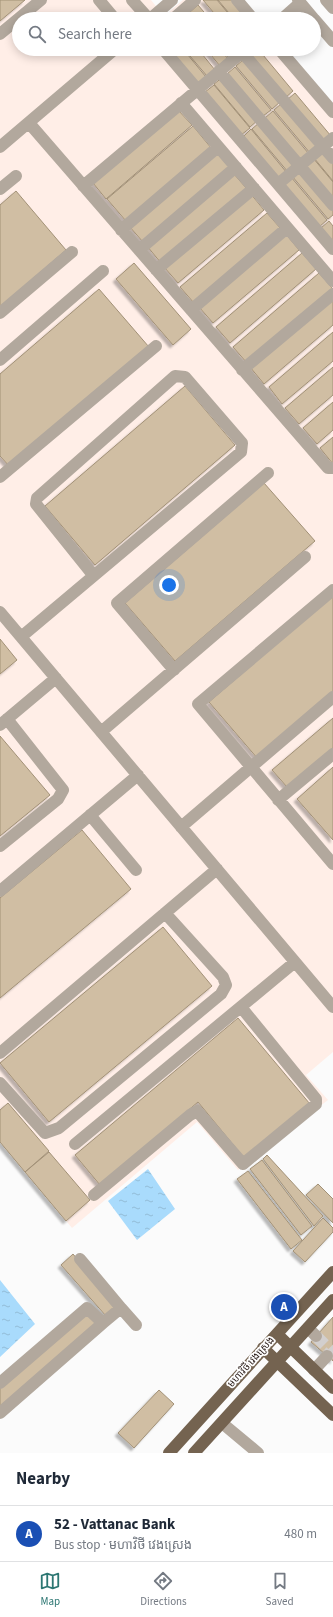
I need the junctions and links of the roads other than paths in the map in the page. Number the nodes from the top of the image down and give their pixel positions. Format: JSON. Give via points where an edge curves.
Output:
{"nodes":[{"id":1,"x":40,"y":0,"type":"edge"},
{"id":2,"x":99,"y":0,"type":"edge"},
{"id":3,"x":132,"y":0,"type":"edge"},
{"id":4,"x":172,"y":0,"type":"edge"},
{"id":5,"x":195,"y":0,"type":"edge"},
{"id":6,"x":237,"y":0,"type":"edge"},
{"id":7,"x":326,"y":0,"type":"edge"},
{"id":8,"x":299,"y":2,"type":"edge"},
{"id":9,"x":333,"y":8,"type":"edge"},
{"id":10,"x":26,"y":12,"type":"edge"},
{"id":11,"x":109,"y":12,"type":"edge"},
{"id":12,"x":143,"y":12,"type":"edge"},
{"id":13,"x":157,"y":12,"type":"edge"},
{"id":14,"x":181,"y":12,"type":"edge"},
{"id":15,"x":247,"y":12,"type":"edge"},
{"id":16,"x":289,"y":12,"type":"edge"},
{"id":17,"x":308,"y":12,"type":"edge"},
{"id":18,"x":12,"y":24,"type":"edge"},
{"id":19,"x":321,"y":27,"type":"edge"},
{"id":20,"x":0,"y":34,"type":"edge"},
{"id":21,"x":333,"y":41,"type":"edge"},
{"id":22,"x":107,"y":56,"type":"edge"},
{"id":23,"x":169,"y":56,"type":"edge"},
{"id":24,"x":238,"y":56,"type":"edge"},
{"id":25,"x":248,"y":56,"type":"edge"},
{"id":26,"x":285,"y":56,"type":"edge"},
{"id":27,"x":219,"y":71,"type":"junction"},
{"id":28,"x":198,"y":89,"type":"junction"},
{"id":29,"x":181,"y":103,"type":"junction"},
{"id":30,"x":333,"y":112,"type":"edge"},
{"id":31,"x":29,"y":123,"type":"junction"},
{"id":32,"x":333,"y":138,"type":"edge"},
{"id":33,"x":0,"y":147,"type":"edge"},
{"id":34,"x":218,"y":147,"type":"junction"},
{"id":35,"x":323,"y":147,"type":"junction"},
{"id":36,"x":333,"y":158,"type":"edge"},
{"id":37,"x":300,"y":166,"type":"junction"},
{"id":38,"x":236,"y":167,"type":"junction"},
{"id":39,"x":16,"y":176,"type":"dead end"},
{"id":40,"x":278,"y":184,"type":"junction"},
{"id":41,"x":83,"y":186,"type":"junction"},
{"id":42,"x":254,"y":188,"type":"junction"},
{"id":43,"x":0,"y":189,"type":"edge"},
{"id":44,"x":333,"y":205,"type":"edge"},
{"id":45,"x":287,"y":228,"type":"junction"},
{"id":46,"x":121,"y":230,"type":"junction"},
{"id":47,"x":333,"y":249,"type":"edge"},
{"id":48,"x":138,"y":250,"type":"junction"},
{"id":49,"x":72,"y":252,"type":"dead end"},
{"id":50,"x":156,"y":270,"type":"junction"},
{"id":51,"x":103,"y":271,"type":"dead end"},
{"id":52,"x":333,"y":281,"type":"edge"},
{"id":53,"x":333,"y":294,"type":"edge"},
{"id":54,"x":191,"y":310,"type":"junction"},
{"id":55,"x":0,"y":313,"type":"edge"},
{"id":56,"x":156,"y":346,"type":"dead end"},
{"id":57,"x":0,"y":360,"type":"edge"},
{"id":58,"x":242,"y":370,"type":"junction"},
{"id":59,"x":333,"y":468,"type":"edge"},
{"id":60,"x":268,"y":473,"type":"dead end"},
{"id":61,"x":1,"y":475,"type":"edge"},
{"id":62,"x":305,"y":557,"type":"dead end"},
{"id":63,"x":93,"y":575,"type":"junction"},
{"id":64,"x":333,"y":590,"type":"edge"},
{"id":65,"x":0,"y":612,"type":"edge"},
{"id":66,"x":21,"y":637,"type":"junction"},
{"id":67,"x":174,"y":670,"type":"junction"},
{"id":68,"x":56,"y":678,"type":"junction"},
{"id":69,"x":333,"y":697,"type":"edge"},
{"id":70,"x":3,"y":722,"type":"edge"},
{"id":71,"x":101,"y":732,"type":"junction"},
{"id":72,"x":333,"y":754,"type":"edge"},
{"id":73,"x":251,"y":768,"type":"junction"},
{"id":74,"x":138,"y":775,"type":"junction"},
{"id":75,"x":278,"y":800,"type":"junction"},
{"id":76,"x":90,"y":815,"type":"junction"},
{"id":77,"x":181,"y":827,"type":"junction"},
{"id":78,"x":0,"y":846,"type":"edge"},
{"id":79,"x":333,"y":864,"type":"edge"},
{"id":80,"x":217,"y":869,"type":"junction"},
{"id":81,"x":136,"y":870,"type":"dead end"},
{"id":82,"x":0,"y":891,"type":"edge"},
{"id":83,"x":166,"y":913,"type":"junction"},
{"id":84,"x":295,"y":962,"type":"junction"},
{"id":85,"x":241,"y":1007,"type":"junction"},
{"id":86,"x":333,"y":1007,"type":"edge"},
{"id":87,"x":0,"y":1053,"type":"edge"},
{"id":88,"x":0,"y":1083,"type":"edge"},
{"id":89,"x":75,"y":1144,"type":"dead end"},
{"id":90,"x":94,"y":1194,"type":"dead end"},
{"id":91,"x":80,"y":1259,"type":"dead end"},
{"id":92,"x":333,"y":1272,"type":"edge"},
{"id":93,"x":333,"y":1300,"type":"edge"},
{"id":94,"x":121,"y":1308,"type":"junction"},
{"id":95,"x":103,"y":1323,"type":"junction"},
{"id":96,"x":136,"y":1325,"type":"dead end"},
{"id":97,"x":277,"y":1334,"type":"junction"},
{"id":98,"x":290,"y":1347,"type":"junction"},
{"id":99,"x":263,"y":1348,"type":"junction"},
{"id":100,"x":327,"y":1356,"type":"dead end"},
{"id":101,"x":278,"y":1361,"type":"junction"},
{"id":102,"x":314,"y":1370,"type":"junction"},
{"id":103,"x":0,"y":1383,"type":"edge"},
{"id":104,"x":333,"y":1388,"type":"edge"},
{"id":105,"x":0,"y":1413,"type":"edge"},
{"id":106,"x":333,"y":1415,"type":"edge"},
{"id":107,"x":222,"y":1423,"type":"junction"},
{"id":108,"x":169,"y":1453,"type":"edge"},
{"id":109,"x":194,"y":1453,"type":"edge"},
{"id":110,"x":258,"y":1453,"type":"edge"}],
"edges":[{"from":1,"to":10,"type":"street"},
{"from":2,"to":11,"type":"street"},
{"from":3,"to":12,"type":"street"},
{"from":4,"to":13,"type":"street"},
{"from":5,"to":14,"type":"street"},
{"from":6,"to":15,"type":"street"},
{"from":7,"to":9,"type":"street"},
{"from":8,"to":16,"type":"street"},
{"from":8,"to":17,"type":"street"},
{"from":18,"to":20,"type":"street"},
{"from":19,"to":21,"type":"street"},
{"from":22,"to":31,"type":"street"},
{"from":23,"to":28,"type":"street"},
{"from":24,"to":27,"type":"street"},
{"from":25,"to":35,"type":"street"},
{"from":26,"to":30,"type":"street"},
{"from":27,"to":28,"type":"street"},
{"from":27,"to":37,"type":"street"},
{"from":28,"to":29,"type":"street"},
{"from":28,"to":40,"type":"street"},
{"from":29,"to":34,"type":"street"},
{"from":29,"to":41,"type":"street"},
{"from":31,"to":33,"type":"street"},
{"from":31,"to":41,"type":"street"},
{"from":32,"to":35,"type":"street"},
{"from":34,"to":38,"type":"street"},
{"from":34,"to":46,"type":"street"},
{"from":35,"to":36,"type":"street"},
{"from":35,"to":37,"type":"street"},
{"from":37,"to":40,"type":"street"},
{"from":37,"to":44,"type":"street"},
{"from":38,"to":42,"type":"street"},
{"from":38,"to":48,"type":"street"},
{"from":39,"to":43,"type":"street"},
{"from":40,"to":47,"type":"street"},
{"from":41,"to":46,"type":"street"},
{"from":42,"to":45,"type":"street"},
{"from":42,"to":50,"type":"street"},
{"from":45,"to":52,"type":"street"},
{"from":45,"to":54,"type":"street"},
{"from":46,"to":48,"type":"street"},
{"from":48,"to":50,"type":"street"},
{"from":49,"to":55,"type":"street"},
{"from":50,"to":54,"type":"street"},
{"from":51,"to":57,"type":"street"},
{"from":53,"to":58,"type":"street"},
{"from":54,"to":58,"type":"street"},
{"from":56,"to":61,"type":"street"},
{"from":58,"to":59,"type":"street","via":[[328,468]]},
{"from":60,"to":67,"type":"street","via":[[117,603]]},
{"from":62,"to":67,"type":"street"},
{"from":63,"to":63,"type":"street","via":[[36,504],[37,498],[175,376],[185,377],[242,442],[241,452]]},
{"from":63,"to":66,"type":"street"},
{"from":64,"to":73,"type":"street","via":[[198,704]]},
{"from":65,"to":66,"type":"street"},
{"from":66,"to":68,"type":"street"},
{"from":67,"to":71,"type":"street"},
{"from":68,"to":70,"type":"street"},
{"from":68,"to":71,"type":"street"},
{"from":69,"to":73,"type":"street"},
{"from":70,"to":78,"type":"street","via":[[63,790],[58,799]]},
{"from":71,"to":74,"type":"street"},
{"from":72,"to":75,"type":"street"},
{"from":73,"to":75,"type":"street"},
{"from":73,"to":77,"type":"street"},
{"from":74,"to":76,"type":"street"},
{"from":74,"to":77,"type":"street"},
{"from":75,"to":79,"type":"street"},
{"from":76,"to":81,"type":"street"},
{"from":76,"to":82,"type":"street"},
{"from":77,"to":80,"type":"street"},
{"from":80,"to":83,"type":"street"},
{"from":80,"to":84,"type":"street"},
{"from":83,"to":87,"type":"street"},
{"from":83,"to":88,"type":"street","via":[[223,977],[226,985],[221,994],[51,1132],[45,1133]]},
{"from":84,"to":85,"type":"street"},
{"from":84,"to":86,"type":"street"},
{"from":85,"to":89,"type":"street"},
{"from":85,"to":90,"type":"street","via":[[316,1100],[316,1104],[243,1164],[198,1111]]},
{"from":91,"to":94,"type":"street"},
{"from":92,"to":97,"type":"main road","name":"មហាវិថី វេងស្រេង"},
{"from":93,"to":98,"type":"main road","name":"មហាវិថី វេងស្រេង","via":[[312,1332]]},
{"from":94,"to":95,"type":"street"},
{"from":94,"to":96,"type":"street"},
{"from":95,"to":103,"type":"street","via":[[87,1308]]},
{"from":95,"to":105,"type":"street"},
{"from":97,"to":98,"type":"main road"},
{"from":97,"to":99,"type":"main road","name":"មហាវិថី វេងស្រេង"},
{"from":98,"to":101,"type":"main road","name":"មហាវិថី វេងស្រេង"},
{"from":98,"to":102,"type":"main road"},
{"from":99,"to":101,"type":"main road"},
{"from":99,"to":108,"type":"main road","name":"មហាវិថី វេងស្រេង"},
{"from":100,"to":102,"type":"street"},
{"from":101,"to":106,"type":"main road"},
{"from":101,"to":107,"type":"main road","name":"មហាវិថី វេងស្រេង"},
{"from":102,"to":104,"type":"main road"},
{"from":107,"to":109,"type":"main road","name":"មហាវិថី វេងស្រេង"},
{"from":107,"to":110,"type":"street"}]}
